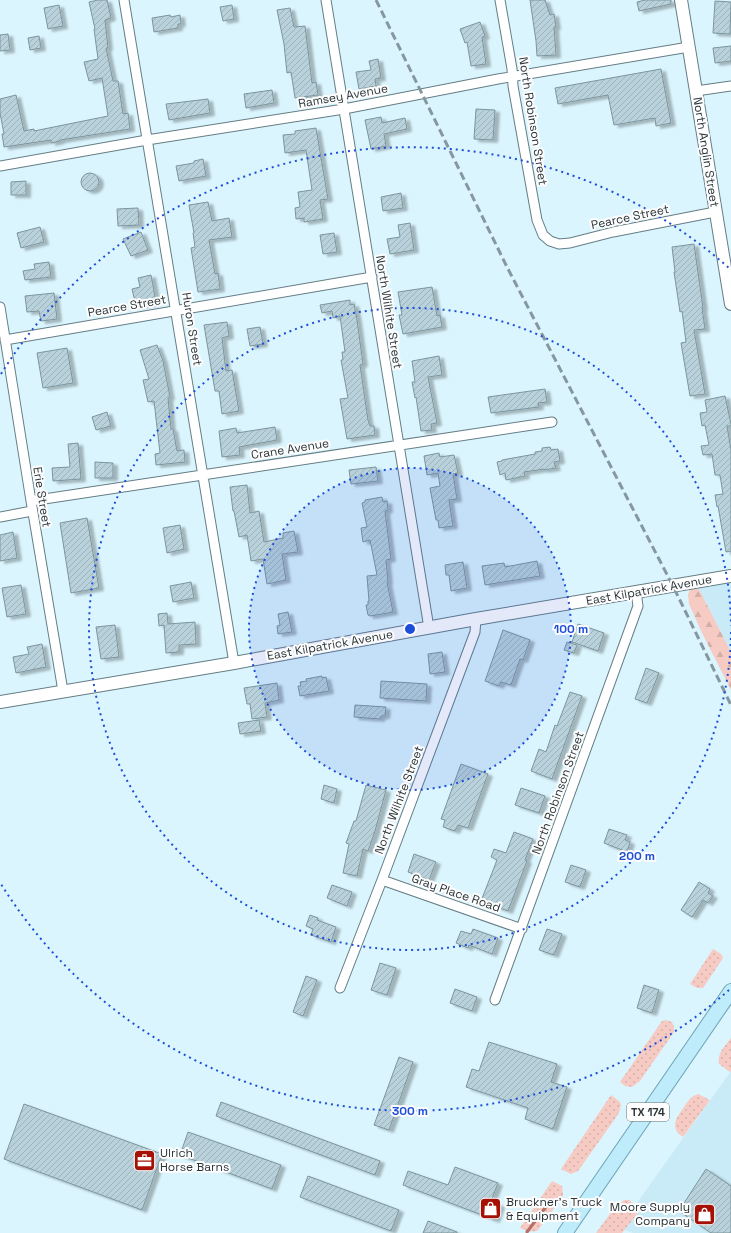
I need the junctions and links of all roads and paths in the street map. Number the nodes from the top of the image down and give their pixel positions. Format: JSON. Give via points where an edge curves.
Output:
{"nodes":[{"id":1,"x":124,"y":0,"type":"edge"},
{"id":2,"x":326,"y":0,"type":"edge"},
{"id":3,"x":500,"y":0,"type":"edge"},
{"id":4,"x":682,"y":0,"type":"edge"},
{"id":5,"x":689,"y":47,"type":"junction"},
{"id":6,"x":512,"y":76,"type":"junction"},
{"id":7,"x":731,"y":86,"type":"edge"},
{"id":8,"x":696,"y":91,"type":"junction"},
{"id":9,"x":344,"y":109,"type":"junction"},
{"id":10,"x":147,"y":140,"type":"junction"},
{"id":11,"x":0,"y":166,"type":"edge"},
{"id":12,"x":715,"y":212,"type":"junction"},
{"id":13,"x":550,"y":241,"type":"joint"},
{"id":14,"x":372,"y":277,"type":"junction"},
{"id":15,"x":731,"y":304,"type":"edge"},
{"id":16,"x":0,"y":307,"type":"edge"},
{"id":17,"x":176,"y":310,"type":"junction"},
{"id":18,"x":5,"y":340,"type":"junction"},
{"id":19,"x":552,"y":422,"type":"dead end"},
{"id":20,"x":398,"y":444,"type":"junction"},
{"id":21,"x":204,"y":475,"type":"junction"},
{"id":22,"x":30,"y":501,"type":"junction"},
{"id":23,"x":32,"y":511,"type":"junction"},
{"id":24,"x":0,"y":517,"type":"edge"},
{"id":25,"x":731,"y":576,"type":"edge"},
{"id":26,"x":636,"y":592,"type":"junction"},
{"id":27,"x":476,"y":619,"type":"junction"},
{"id":28,"x":429,"y":628,"type":"junction"},
{"id":29,"x":234,"y":663,"type":"junction"},
{"id":30,"x":63,"y":691,"type":"junction"},
{"id":31,"x":0,"y":702,"type":"edge"},
{"id":32,"x":382,"y":880,"type":"junction"},
{"id":33,"x":522,"y":929,"type":"junction"},
{"id":34,"x":340,"y":988,"type":"dead end"},
{"id":35,"x":731,"y":991,"type":"edge"},
{"id":36,"x":495,"y":1000,"type":"dead end"},
{"id":37,"x":565,"y":1233,"type":"edge"}],
"edges":[{"from":1,"to":10,"type":"street","name":"Huron Street"},
{"from":2,"to":9,"type":"street","name":"North Wilhite Street"},
{"from":3,"to":6,"type":"street","name":"North Robinson Street"},
{"from":4,"to":5,"type":"street","name":"North Anglin Street"},
{"from":5,"to":6,"type":"street","name":"Ramsey Avenue"},
{"from":5,"to":8,"type":"street","name":"North Anglin Street"},
{"from":6,"to":9,"type":"street","name":"Ramsey Avenue"},
{"from":6,"to":13,"type":"street","name":"North Robinson Street","via":[[537,220],[543,235]]},
{"from":7,"to":8,"type":"street"},
{"from":8,"to":12,"type":"street","name":"North Anglin Street"},
{"from":9,"to":10,"type":"street","name":"Ramsey Avenue"},
{"from":9,"to":14,"type":"street","name":"North Wilhite Street"},
{"from":10,"to":11,"type":"street","name":"Ramsey Avenue"},
{"from":10,"to":17,"type":"street","name":"Huron Street"},
{"from":12,"to":13,"type":"street","name":"Pearce Street","via":[[570,243],[559,244]]},
{"from":12,"to":15,"type":"street","name":"North Anglin Street"},
{"from":14,"to":17,"type":"street","name":"Pearce Street"},
{"from":14,"to":20,"type":"street","name":"North Wilhite Street"},
{"from":16,"to":18,"type":"street","name":"Erie Street"},
{"from":17,"to":18,"type":"street","name":"Pearce Street"},
{"from":17,"to":21,"type":"street","name":"Huron Street"},
{"from":18,"to":22,"type":"street","name":"Erie Street"},
{"from":19,"to":20,"type":"street","name":"Crane Avenue"},
{"from":20,"to":21,"type":"street","name":"Crane Avenue"},
{"from":20,"to":28,"type":"street","name":"North Wilhite Street"},
{"from":21,"to":22,"type":"street","name":"Crane Avenue"},
{"from":21,"to":29,"type":"street","name":"Huron Street"},
{"from":22,"to":23,"type":"street","name":"Erie Street"},
{"from":23,"to":24,"type":"street"},
{"from":23,"to":30,"type":"street","name":"Erie Street"},
{"from":25,"to":26,"type":"street","name":"East Kilpatrick Avenue"},
{"from":26,"to":27,"type":"street","name":"East Kilpatrick Avenue"},
{"from":26,"to":33,"type":"street","name":"North Robinson Street","via":[[638,606]]},
{"from":27,"to":28,"type":"street","name":"East Kilpatrick Avenue"},
{"from":27,"to":32,"type":"street","name":"North Wilhite Street","via":[[475,632]]},
{"from":28,"to":29,"type":"street","name":"East Kilpatrick Avenue"},
{"from":29,"to":30,"type":"street","name":"East Kilpatrick Avenue"},
{"from":30,"to":31,"type":"street","name":"East Kilpatrick Avenue"},
{"from":32,"to":33,"type":"street","name":"Gray Place Road"},
{"from":32,"to":34,"type":"street","name":"North Wilhite Street"},
{"from":33,"to":36,"type":"street","name":"North Robinson Street"},
{"from":35,"to":37,"type":"main road","number":"TX 174"}]}
